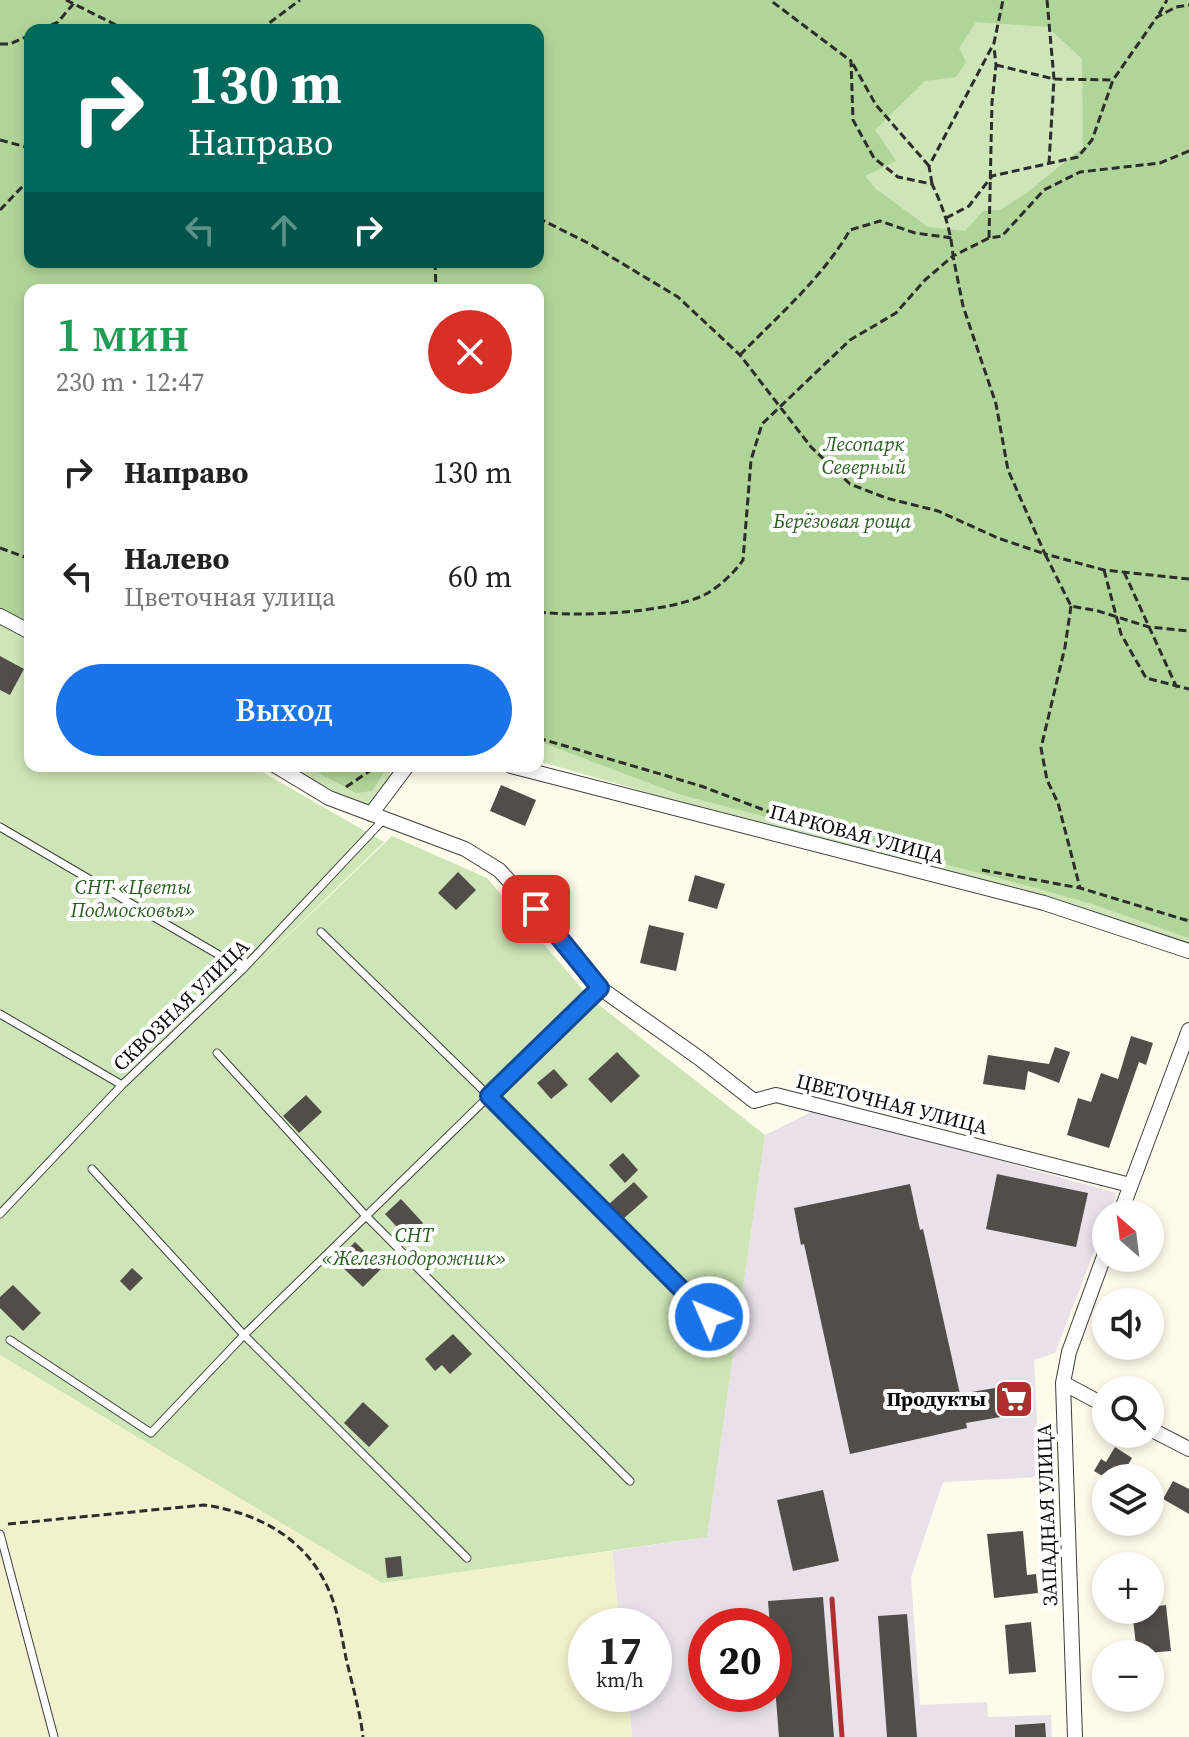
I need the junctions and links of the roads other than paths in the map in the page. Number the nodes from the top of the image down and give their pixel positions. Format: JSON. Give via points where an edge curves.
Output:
{"nodes":[{"id":1,"x":0,"y":616,"type":"edge"},
{"id":2,"x":24,"y":629,"type":"edge"},
{"id":3,"x":286,"y":772,"type":"edge"},
{"id":4,"x":403,"y":772,"type":"edge"},
{"id":5,"x":534,"y":772,"type":"edge"},
{"id":6,"x":377,"y":816,"type":"junction"},
{"id":7,"x":0,"y":827,"type":"edge"},
{"id":8,"x":321,"y":932,"type":"dead end"},
{"id":9,"x":1189,"y":951,"type":"edge"},
{"id":10,"x":243,"y":969,"type":"junction"},
{"id":11,"x":600,"y":988,"type":"junction"},
{"id":12,"x":0,"y":1014,"type":"edge"},
{"id":13,"x":1189,"y":1030,"type":"edge"},
{"id":14,"x":217,"y":1053,"type":"dead end"},
{"id":15,"x":122,"y":1085,"type":"junction"},
{"id":16,"x":489,"y":1096,"type":"junction"},
{"id":17,"x":92,"y":1169,"type":"dead end"},
{"id":18,"x":1130,"y":1185,"type":"junction"},
{"id":19,"x":0,"y":1196,"type":"edge"},
{"id":20,"x":1125,"y":1200,"type":"edge"},
{"id":21,"x":11,"y":1203,"type":"junction"},
{"id":22,"x":0,"y":1214,"type":"edge"},
{"id":23,"x":366,"y":1216,"type":"junction"},
{"id":24,"x":1098,"y":1272,"type":"edge"},
{"id":25,"x":709,"y":1317,"type":"dead end"},
{"id":26,"x":244,"y":1335,"type":"junction"},
{"id":27,"x":10,"y":1340,"type":"dead end"},
{"id":28,"x":1063,"y":1383,"type":"junction"},
{"id":29,"x":1092,"y":1399,"type":"edge"},
{"id":30,"x":1164,"y":1436,"type":"edge"},
{"id":31,"x":1189,"y":1449,"type":"edge"},
{"id":32,"x":630,"y":1481,"type":"dead end"},
{"id":33,"x":0,"y":1534,"type":"edge"},
{"id":34,"x":467,"y":1558,"type":"dead end"},
{"id":35,"x":54,"y":1737,"type":"edge"},
{"id":36,"x":1075,"y":1737,"type":"edge"}],
"edges":[{"from":1,"to":2,"type":"street"},
{"from":3,"to":6,"type":"street","name":"ЦВЕТОЧНАЯ УЛИЦА","via":[[329,798]]},
{"from":4,"to":6,"type":"street"},
{"from":5,"to":9,"type":"street","name":"ПАРКОВАЯ УЛИЦА","via":[[1044,903]]},
{"from":6,"to":10,"type":"lane","name":"СКВОЗНАЯ УЛИЦА"},
{"from":6,"to":11,"type":"street","name":"ЦВЕТОЧНАЯ УЛИЦА","via":[[465,849],[499,870]]},
{"from":7,"to":10,"type":"lane"},
{"from":8,"to":16,"type":"lane"},
{"from":10,"to":15,"type":"lane","name":"СКВОЗНАЯ УЛИЦА"},
{"from":11,"to":16,"type":"lane"},
{"from":11,"to":18,"type":"street","name":"ЦВЕТОЧНАЯ УЛИЦА","via":[[754,1101],[776,1095]]},
{"from":12,"to":15,"type":"lane"},
{"from":13,"to":18,"type":"street"},
{"from":14,"to":23,"type":"lane"},
{"from":15,"to":21,"type":"lane","name":"СКВОЗНАЯ УЛИЦА"},
{"from":16,"to":23,"type":"lane"},
{"from":16,"to":25,"type":"lane"},
{"from":17,"to":26,"type":"lane"},
{"from":18,"to":20,"type":"street"},
{"from":19,"to":21,"type":"lane"},
{"from":21,"to":22,"type":"lane","name":"СКВОЗНАЯ УЛИЦА"},
{"from":23,"to":26,"type":"lane"},
{"from":23,"to":32,"type":"lane"},
{"from":24,"to":28,"type":"street","name":"ЗАПАДНАЯ УЛИЦА"},
{"from":26,"to":27,"type":"lane","via":[[151,1433]]},
{"from":26,"to":34,"type":"lane"},
{"from":28,"to":29,"type":"street"},
{"from":28,"to":36,"type":"street","name":"ЗАПАДНАЯ УЛИЦА"},
{"from":30,"to":31,"type":"street"},
{"from":33,"to":35,"type":"lane"}]}
